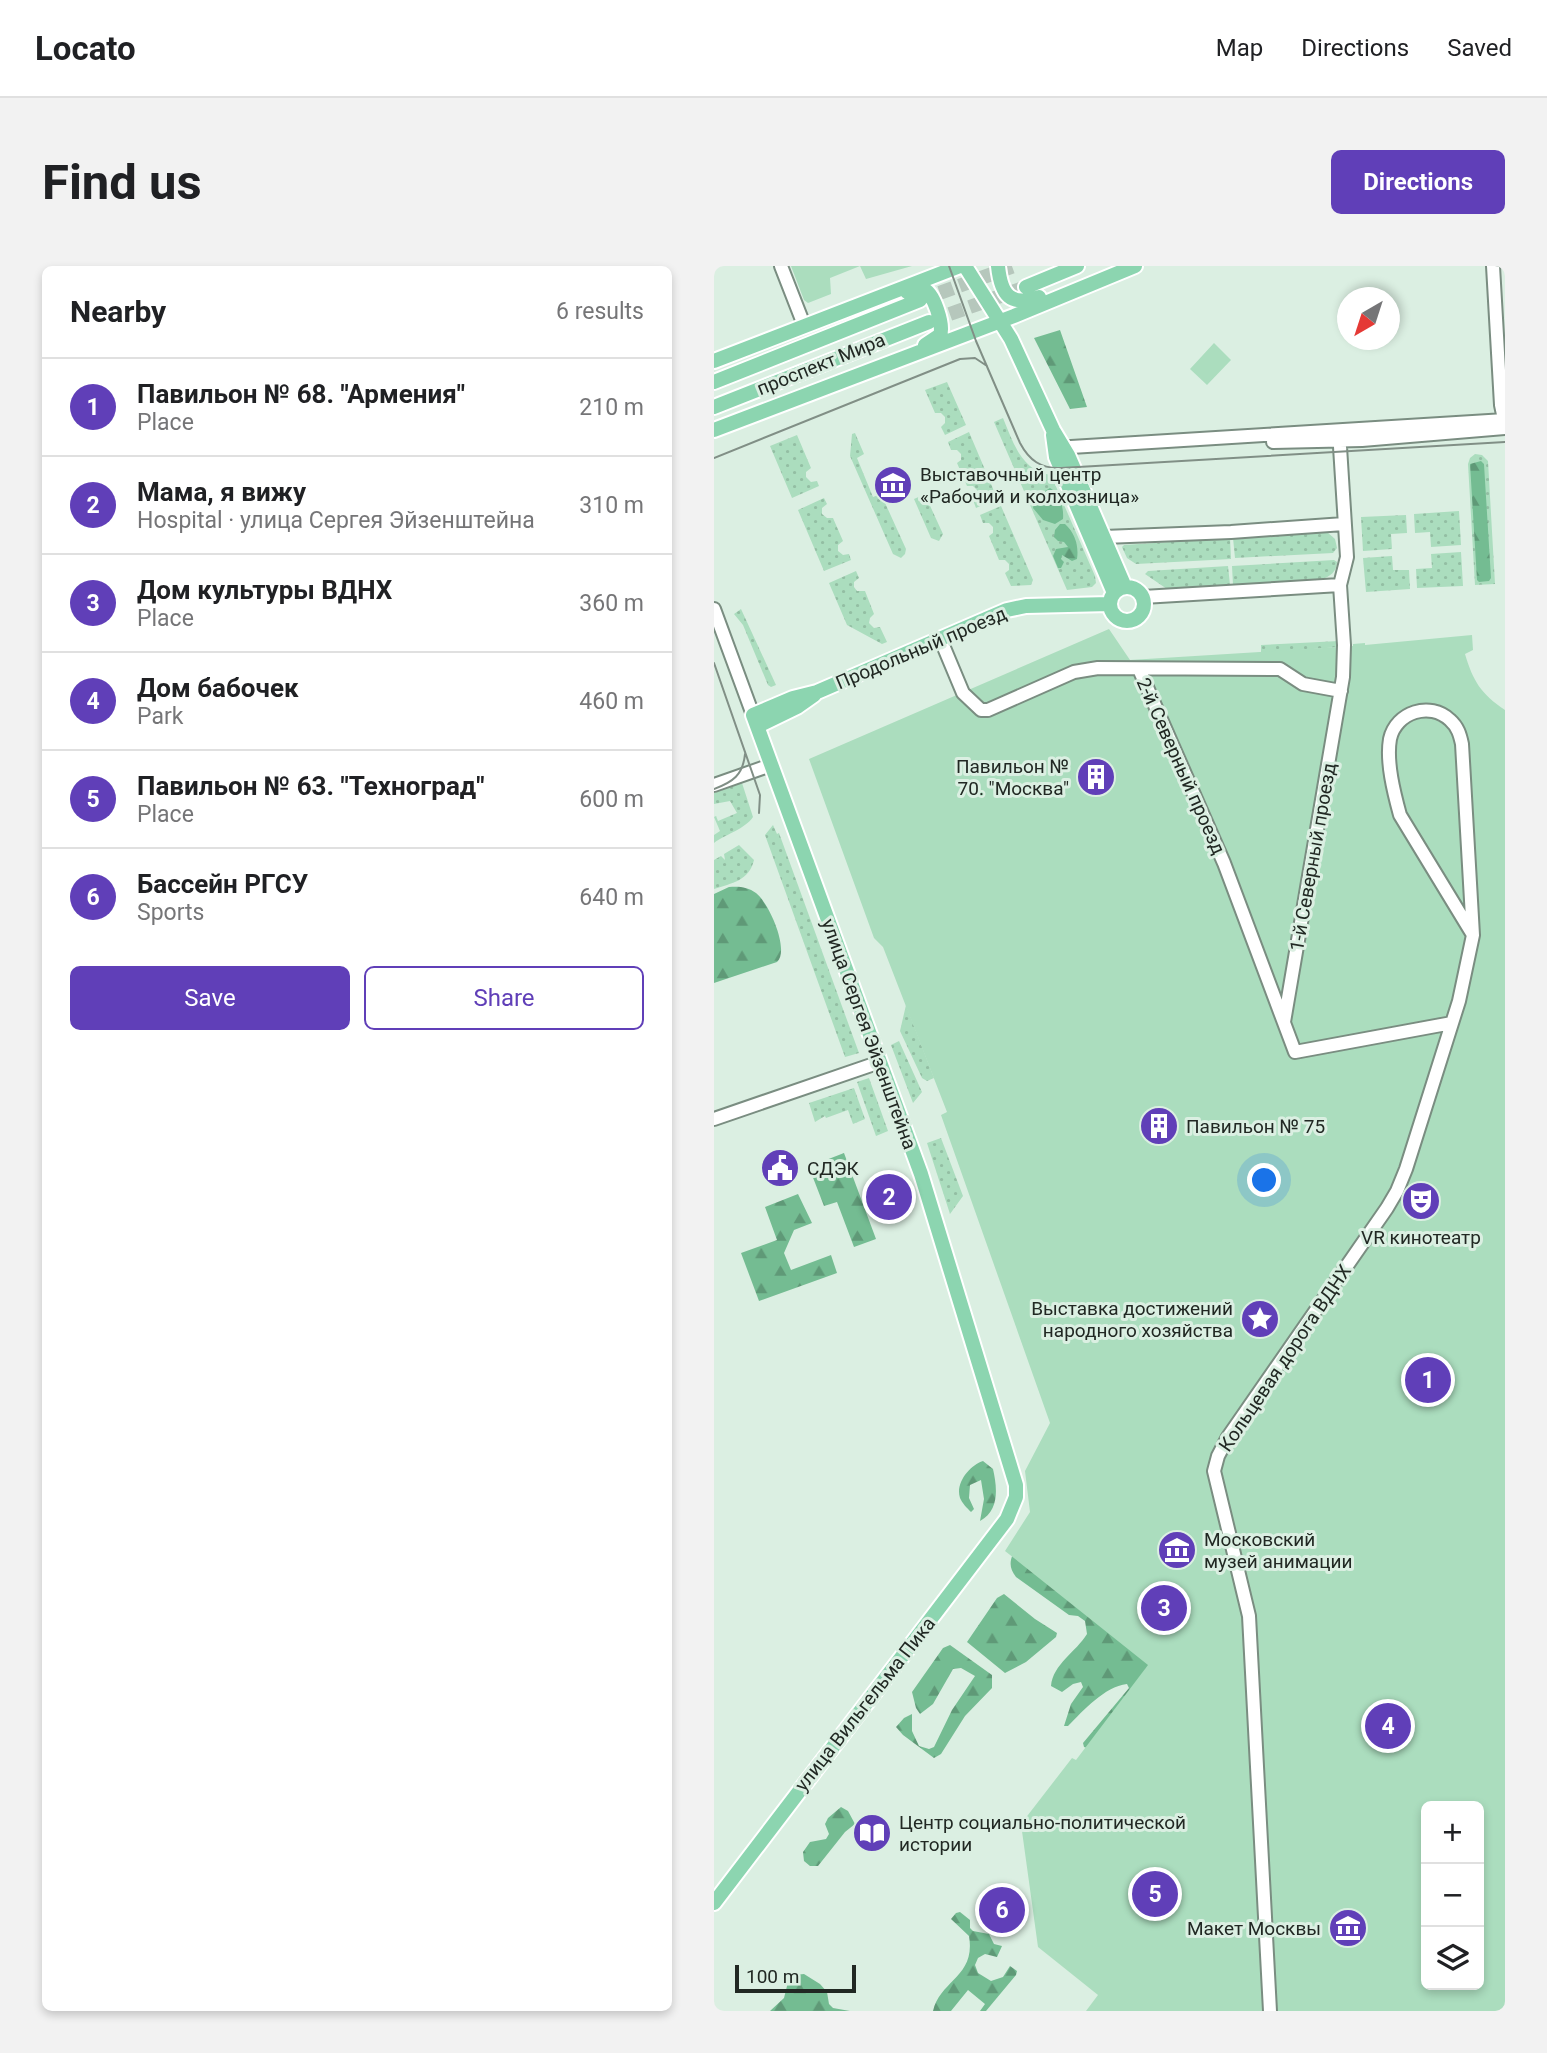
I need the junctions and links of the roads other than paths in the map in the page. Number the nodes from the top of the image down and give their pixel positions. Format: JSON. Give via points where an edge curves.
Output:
{"nodes":[{"id":1,"x":781,"y":266,"type":"edge"},
{"id":2,"x":998,"y":266,"type":"edge"},
{"id":3,"x":1077,"y":266,"type":"edge"},
{"id":4,"x":1135,"y":266,"type":"edge"},
{"id":5,"x":1493,"y":266,"type":"edge"},
{"id":6,"x":953,"y":268,"type":"edge"},
{"id":7,"x":1026,"y":287,"type":"tunnel mouth"},
{"id":8,"x":1072,"y":291,"type":"junction"},
{"id":9,"x":882,"y":296,"type":"junction"},
{"id":10,"x":920,"y":300,"type":"tunnel mouth"},
{"id":11,"x":929,"y":322,"type":"tunnel mouth"},
{"id":12,"x":999,"y":322,"type":"junction"},
{"id":13,"x":804,"y":325,"type":"junction"},
{"id":14,"x":907,"y":357,"type":"junction"},
{"id":15,"x":714,"y":361,"type":"edge"},
{"id":16,"x":714,"y":382,"type":"edge"},
{"id":17,"x":714,"y":407,"type":"edge"},
{"id":18,"x":1504,"y":423,"type":"edge"},
{"id":19,"x":714,"y":430,"type":"edge"},
{"id":20,"x":1339,"y":435,"type":"junction"},
{"id":21,"x":1060,"y":452,"type":"junction"},
{"id":22,"x":1075,"y":501,"type":"junction"},
{"id":23,"x":1344,"y":523,"type":"junction"},
{"id":24,"x":1104,"y":537,"type":"junction"},
{"id":25,"x":1107,"y":575,"type":"junction"},
{"id":26,"x":1340,"y":585,"type":"junction"},
{"id":27,"x":1116,"y":594,"type":"junction"},
{"id":28,"x":1143,"y":597,"type":"junction"},
{"id":29,"x":1071,"y":606,"type":"junction"},
{"id":30,"x":714,"y":609,"type":"edge"},
{"id":31,"x":940,"y":638,"type":"junction"},
{"id":32,"x":1139,"y":669,"type":"junction"},
{"id":33,"x":1340,"y":691,"type":"junction"},
{"id":34,"x":756,"y":720,"type":"junction"},
{"id":35,"x":771,"y":765,"type":"junction"},
{"id":36,"x":714,"y":785,"type":"edge"},
{"id":37,"x":1472,"y":898,"type":"junction"},
{"id":38,"x":1451,"y":899,"type":"junction"},
{"id":39,"x":1473,"y":935,"type":"junction"},
{"id":40,"x":1284,"y":1022,"type":"junction"},
{"id":41,"x":1452,"y":1023,"type":"junction"},
{"id":42,"x":880,"y":1062,"type":"junction"},
{"id":43,"x":714,"y":1119,"type":"edge"},
{"id":44,"x":1014,"y":1505,"type":"joint"},
{"id":45,"x":714,"y":1903,"type":"edge"},
{"id":46,"x":1270,"y":2011,"type":"edge"}],
"edges":[{"from":1,"to":13,"type":"street"},
{"from":2,"to":8,"type":"main road","via":[[1007,293],[1015,301]]},
{"from":3,"to":7,"type":"main road"},
{"from":4,"to":8,"type":"main road"},
{"from":5,"to":18,"type":"street"},
{"from":6,"to":9,"type":"main road"},
{"from":6,"to":12,"type":"main road"},
{"from":8,"to":12,"type":"main road"},
{"from":9,"to":13,"type":"main road"},
{"from":9,"to":14,"type":"main road","via":[[918,288],[932,298],[943,331]]},
{"from":10,"to":16,"type":"main road","name":"проспект Мира"},
{"from":11,"to":17,"type":"main road","name":"проспект Мира"},
{"from":12,"to":14,"type":"main road"},
{"from":12,"to":21,"type":"main road","via":[[1011,339]]},
{"from":13,"to":15,"type":"main road"},
{"from":14,"to":19,"type":"main road"},
{"from":18,"to":20,"type":"street"},
{"from":20,"to":21,"type":"street"},
{"from":20,"to":23,"type":"street","name":"1-й Северный проезд"},
{"from":21,"to":22,"type":"main road"},
{"from":21,"to":24,"type":"main road"},
{"from":22,"to":24,"type":"street","via":[[1096,534]]},
{"from":22,"to":25,"type":"main road"},
{"from":23,"to":24,"type":"street"},
{"from":23,"to":26,"type":"street","name":"1-й Северный проезд","via":[[1347,557]]},
{"from":24,"to":27,"type":"main road"},
{"from":25,"to":27,"type":"main road"},
{"from":25,"to":29,"type":"main road","via":[[1101,594]]},
{"from":26,"to":28,"type":"street"},
{"from":26,"to":33,"type":"street","name":"1-й Северный проезд","via":[[1344,645]]},
{"from":27,"to":28,"type":"main road","via":[[1137,590]]},
{"from":27,"to":28,"type":"main road","via":[[1116,617],[1126,621],[1143,611]]},
{"from":27,"to":29,"type":"main road","name":"Продольный проезд"},
{"from":29,"to":31,"type":"main road","name":"Продольный проезд","via":[[1007,610]]},
{"from":30,"to":34,"type":"street","name":"улица Сергея Эйзенштейна"},
{"from":31,"to":32,"type":"street","via":[[963,693],[981,710],[1074,672]]},
{"from":31,"to":34,"type":"main road","name":"Продольный проезд","via":[[817,692],[793,698]]},
{"from":32,"to":33,"type":"street","via":[[1280,669],[1303,684]]},
{"from":32,"to":40,"type":"street","name":"2-й Северный проезд","via":[[1224,863]]},
{"from":33,"to":40,"type":"street","name":"1-й Северный проезд"},
{"from":34,"to":35,"type":"main road","name":"улица Сергея Эйзенштейна"},
{"from":35,"to":36,"type":"street"},
{"from":35,"to":42,"type":"main road","name":"улица Сергея Эйзенштейна"},
{"from":37,"to":38,"type":"street","via":[[1464,905]]},
{"from":37,"to":38,"type":"street","name":"Кольцевая дорога ВДНХ","via":[[1464,759],[1458,730],[1439,712],[1412,712],[1397,724],[1390,739],[1395,795],[1400,815]]},
{"from":37,"to":39,"type":"street","name":"Кольцевая дорога ВДНХ"},
{"from":38,"to":39,"type":"street","name":"Кольцевая дорога ВДНХ"},
{"from":39,"to":41,"type":"street","name":"Кольцевая дорога ВДНХ"},
{"from":40,"to":41,"type":"street","name":"2-й Северный проезд","via":[[1294,1052]]},
{"from":41,"to":46,"type":"street","name":"Кольцевая дорога ВДНХ","via":[[1397,1191],[1228,1437],[1214,1471],[1249,1616],[1254,1662]]},
{"from":42,"to":43,"type":"street"},
{"from":42,"to":44,"type":"main road","name":"улица Сергея Эйзенштейна","via":[[921,1174],[992,1403],[1016,1485]]},
{"from":44,"to":45,"type":"main road","name":"улица Вильгельма Пика","via":[[975,1563]]}]}
